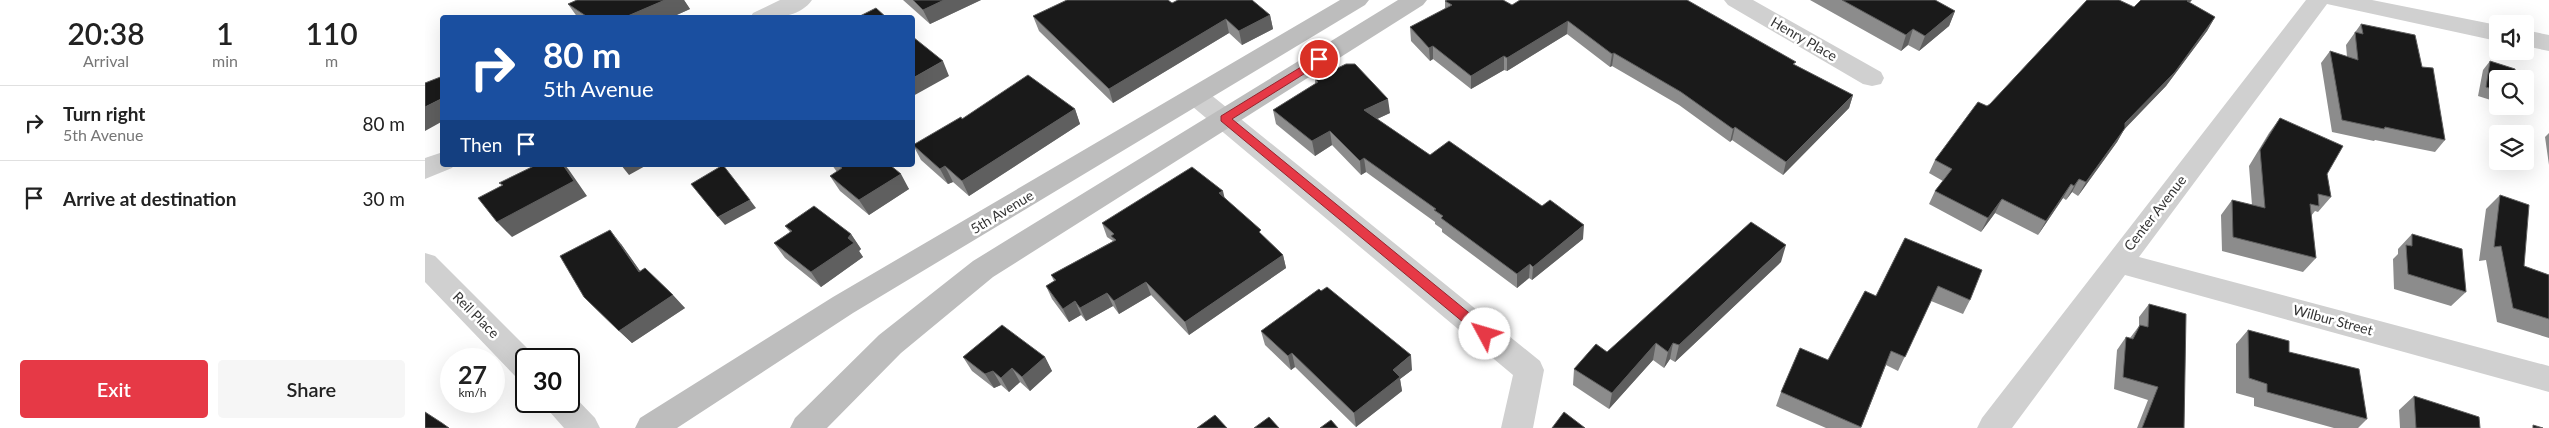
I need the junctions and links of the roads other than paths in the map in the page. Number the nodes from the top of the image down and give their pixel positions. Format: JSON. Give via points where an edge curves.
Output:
{"nodes":[{"id":1,"x":800,"y":0,"type":"edge"},
{"id":2,"x":1357,"y":0,"type":"edge"},
{"id":3,"x":1415,"y":0,"type":"edge"},
{"id":4,"x":1736,"y":0,"type":"edge"},
{"id":5,"x":2319,"y":0,"type":"edge"},
{"id":6,"x":2336,"y":0,"type":"edge"},
{"id":7,"x":768,"y":15,"type":"edge"},
{"id":8,"x":2489,"y":31,"type":"edge"},
{"id":9,"x":2534,"y":40,"type":"edge"},
{"id":10,"x":2549,"y":43,"type":"edge"},
{"id":11,"x":1872,"y":78,"type":"dead end"},
{"id":12,"x":1197,"y":96,"type":"junction"},
{"id":13,"x":1225,"y":118,"type":"junction"},
{"id":14,"x":440,"y":162,"type":"edge"},
{"id":15,"x":425,"y":169,"type":"edge"},
{"id":16,"x":2118,"y":262,"type":"junction"},
{"id":17,"x":425,"y":264,"type":"edge"},
{"id":18,"x":515,"y":356,"type":"edge"},
{"id":19,"x":2549,"y":379,"type":"edge"},
{"id":20,"x":570,"y":413,"type":"edge"},
{"id":21,"x":583,"y":428,"type":"edge"},
{"id":22,"x":651,"y":428,"type":"edge"},
{"id":23,"x":806,"y":428,"type":"edge"},
{"id":24,"x":1517,"y":428,"type":"edge"},
{"id":25,"x":1993,"y":428,"type":"edge"}],
"edges":[{"from":1,"to":7,"type":"street"},
{"from":2,"to":12,"type":"main road","name":"5th Avenue"},
{"from":3,"to":13,"type":"main road"},
{"from":4,"to":11,"type":"street","name":"Henry Place"},
{"from":5,"to":16,"type":"street","name":"Center Avenue"},
{"from":6,"to":8,"type":"street"},
{"from":9,"to":10,"type":"street"},
{"from":12,"to":13,"type":"street"},
{"from":12,"to":22,"type":"main road","name":"5th Avenue","via":[[843,305]]},
{"from":13,"to":23,"type":"main road","via":[[983,269],[890,344]]},
{"from":13,"to":24,"type":"street","via":[[1529,370]]},
{"from":14,"to":15,"type":"street"},
{"from":16,"to":19,"type":"street","name":"Wilbur Street"},
{"from":16,"to":25,"type":"street","name":"Center Avenue"},
{"from":17,"to":18,"type":"street","name":"Reil Place"},
{"from":20,"to":21,"type":"street"}]}
